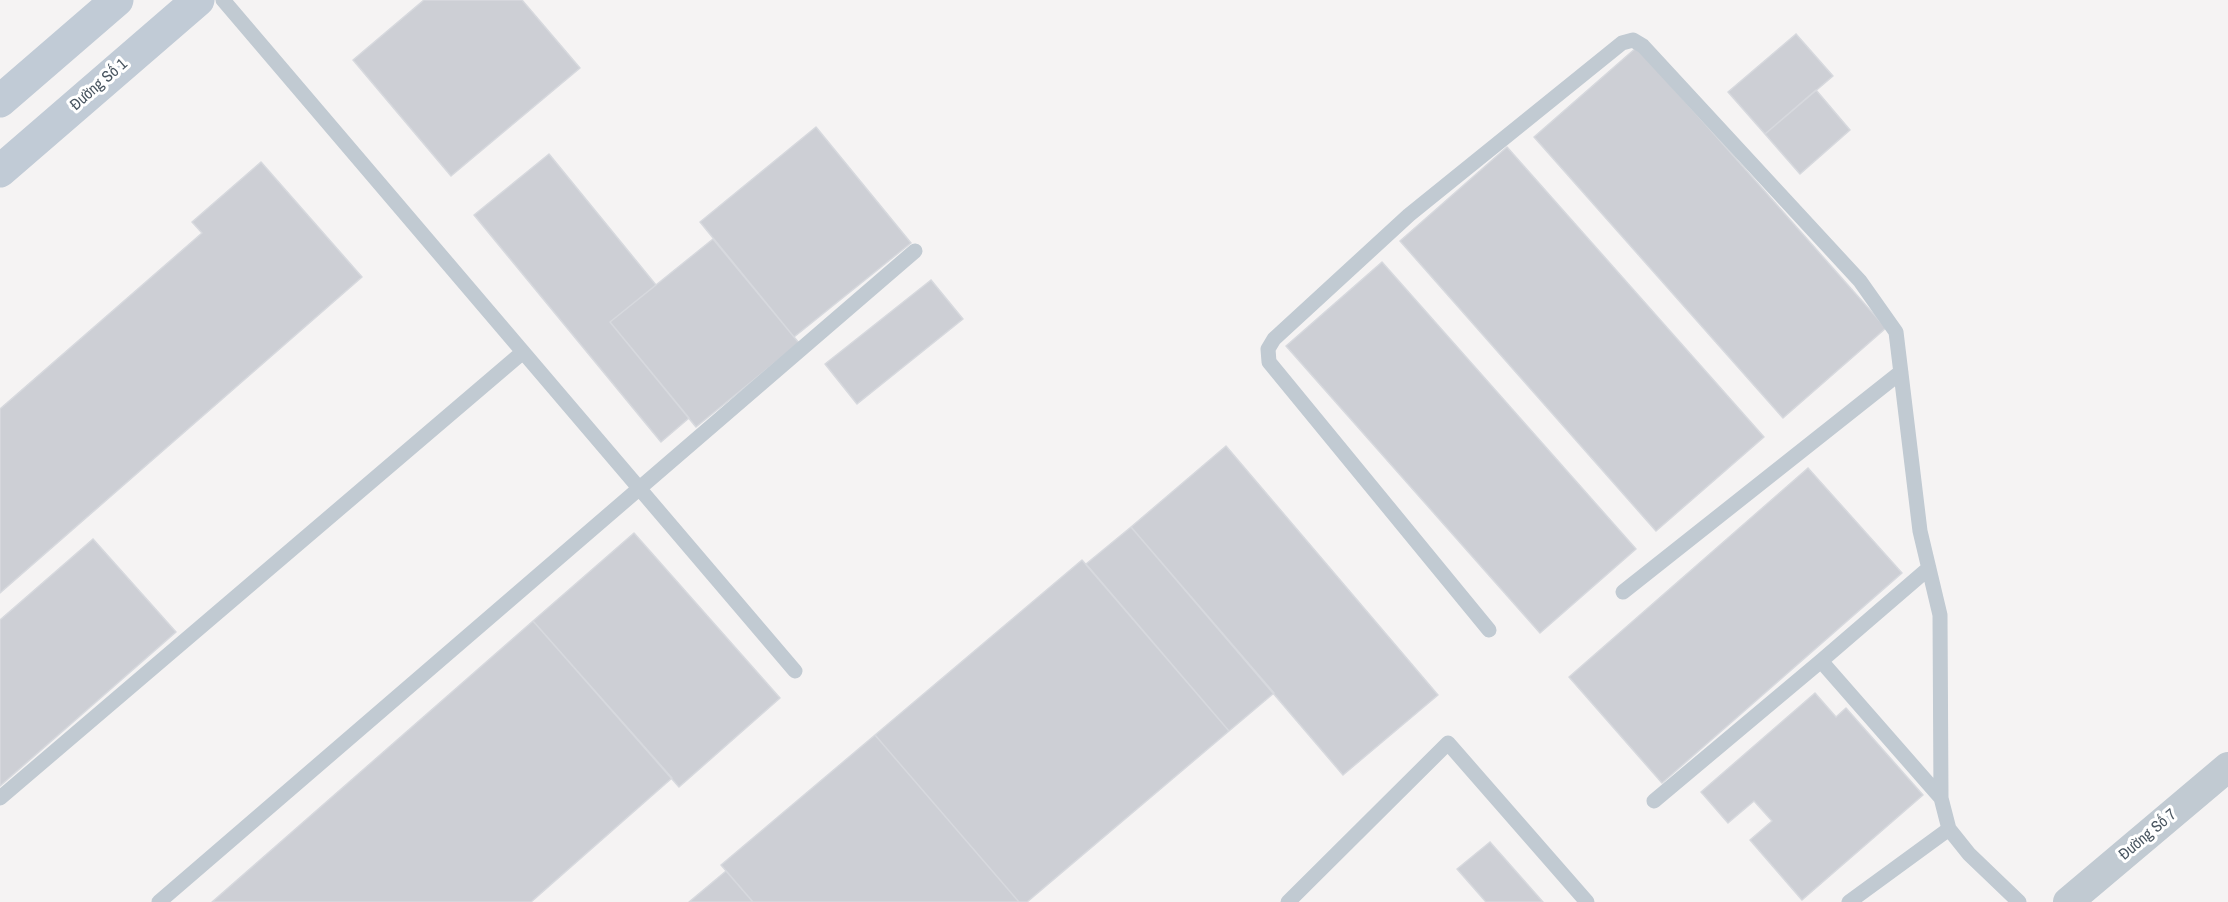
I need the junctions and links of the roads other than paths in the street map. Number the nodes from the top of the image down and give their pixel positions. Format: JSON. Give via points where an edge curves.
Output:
{"nodes":[{"id":1,"x":117,"y":0,"type":"edge"},
{"id":2,"x":198,"y":0,"type":"edge"},
{"id":3,"x":223,"y":0,"type":"edge"},
{"id":4,"x":0,"y":101,"type":"edge"},
{"id":5,"x":0,"y":171,"type":"edge"},
{"id":6,"x":915,"y":251,"type":"dead end"},
{"id":7,"x":523,"y":352,"type":"junction"},
{"id":8,"x":1901,"y":372,"type":"junction"},
{"id":9,"x":639,"y":487,"type":"junction"},
{"id":10,"x":1929,"y":568,"type":"junction"},
{"id":11,"x":1623,"y":592,"type":"dead end"},
{"id":12,"x":1489,"y":630,"type":"dead end"},
{"id":13,"x":1821,"y":661,"type":"junction"},
{"id":14,"x":795,"y":671,"type":"dead end"},
{"id":15,"x":2228,"y":767,"type":"edge"},
{"id":16,"x":0,"y":798,"type":"edge"},
{"id":17,"x":1941,"y":798,"type":"junction"},
{"id":18,"x":1654,"y":801,"type":"dead end"},
{"id":19,"x":1949,"y":829,"type":"junction"},
{"id":20,"x":159,"y":902,"type":"edge"},
{"id":21,"x":1288,"y":902,"type":"edge"},
{"id":22,"x":1587,"y":902,"type":"edge"},
{"id":23,"x":1849,"y":902,"type":"edge"},
{"id":24,"x":2019,"y":902,"type":"edge"},
{"id":25,"x":2068,"y":902,"type":"edge"}],
"edges":[{"from":1,"to":4,"type":"street"},
{"from":2,"to":5,"type":"street","name":"Đường Số 1"},
{"from":3,"to":7,"type":"lane"},
{"from":6,"to":9,"type":"lane"},
{"from":7,"to":9,"type":"lane"},
{"from":7,"to":16,"type":"lane"},
{"from":8,"to":10,"type":"lane","via":[[1920,531]]},
{"from":8,"to":11,"type":"lane"},
{"from":8,"to":12,"type":"lane","via":[[1896,332],[1860,281],[1643,46],[1633,40],[1622,43],[1409,215],[1274,339],[1268,349],[1269,362]]},
{"from":9,"to":14,"type":"lane"},
{"from":9,"to":20,"type":"lane"},
{"from":10,"to":13,"type":"lane"},
{"from":10,"to":17,"type":"lane","via":[[1940,615]]},
{"from":13,"to":17,"type":"lane"},
{"from":13,"to":18,"type":"lane"},
{"from":15,"to":25,"type":"street","name":"Đường Số 7"},
{"from":17,"to":19,"type":"lane"},
{"from":19,"to":23,"type":"lane"},
{"from":19,"to":24,"type":"lane"},
{"from":21,"to":22,"type":"lane","via":[[1448,743]]}]}
